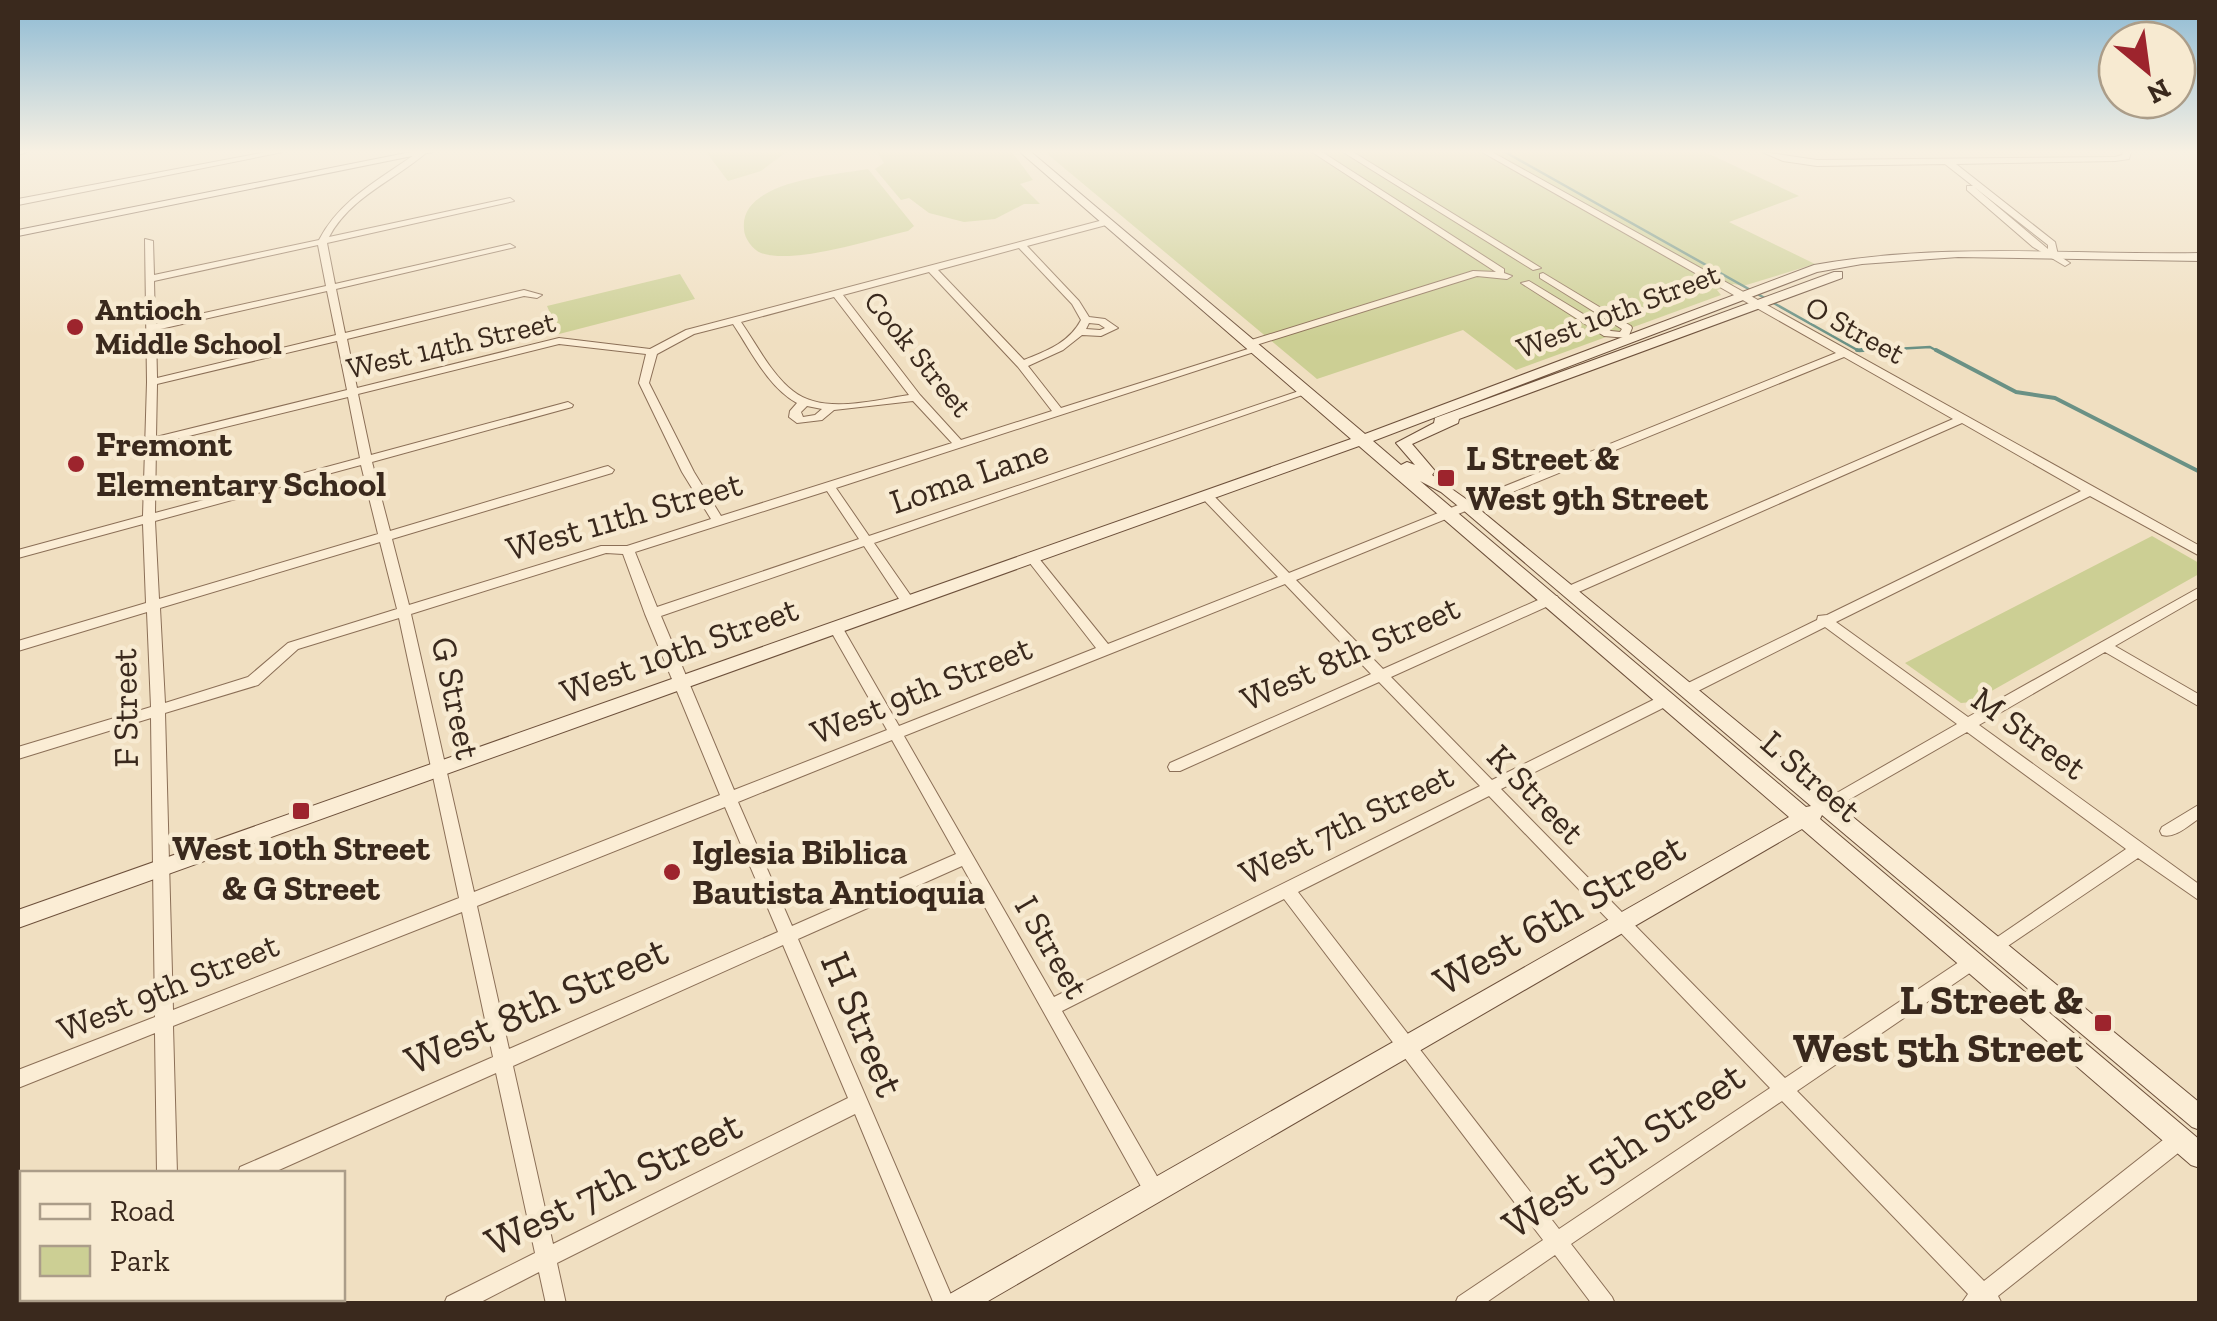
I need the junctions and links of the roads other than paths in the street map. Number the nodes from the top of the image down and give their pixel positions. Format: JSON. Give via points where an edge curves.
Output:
{"nodes":[{"id":1,"x":115,"y":214,"type":"edge"},
{"id":2,"x":338,"y":214,"type":"edge"},
{"id":3,"x":455,"y":214,"type":"edge"},
{"id":4,"x":1098,"y":214,"type":"edge"},
{"id":5,"x":1412,"y":214,"type":"edge"},
{"id":6,"x":1448,"y":214,"type":"edge"},
{"id":7,"x":1595,"y":214,"type":"edge"},
{"id":8,"x":1999,"y":214,"type":"edge"},
{"id":9,"x":1108,"y":222,"type":"junction"},
{"id":10,"x":18,"y":233,"type":"edge"},
{"id":11,"x":148,"y":242,"type":"dead end"},
{"id":12,"x":322,"y":242,"type":"junction"},
{"id":13,"x":1022,"y":244,"type":"junction"},
{"id":14,"x":510,"y":247,"type":"dead end"},
{"id":15,"x":1504,"y":248,"type":"junction"},
{"id":16,"x":1478,"y":256,"type":"junction"},
{"id":17,"x":2200,"y":257,"type":"edge"},
{"id":18,"x":2059,"y":259,"type":"junction"},
{"id":19,"x":932,"y":268,"type":"junction"},
{"id":20,"x":2200,"y":268,"type":"edge"},
{"id":21,"x":1540,"y":272,"type":"junction"},
{"id":22,"x":1506,"y":275,"type":"junction"},
{"id":23,"x":150,"y":279,"type":"junction"},
{"id":24,"x":1526,"y":283,"type":"junction"},
{"id":25,"x":331,"y":287,"type":"junction"},
{"id":26,"x":838,"y":294,"type":"junction"},
{"id":27,"x":537,"y":295,"type":"dead end"},
{"id":28,"x":1742,"y":297,"type":"junction"},
{"id":29,"x":1758,"y":305,"type":"junction"},
{"id":30,"x":735,"y":320,"type":"junction"},
{"id":31,"x":1086,"y":320,"type":"junction"},
{"id":32,"x":151,"y":328,"type":"junction"},
{"id":33,"x":1081,"y":332,"type":"junction"},
{"id":34,"x":342,"y":337,"type":"junction"},
{"id":35,"x":1626,"y":337,"type":"junction"},
{"id":36,"x":1252,"y":347,"type":"junction"},
{"id":37,"x":1645,"y":348,"type":"junction"},
{"id":38,"x":652,"y":352,"type":"junction"},
{"id":39,"x":1845,"y":353,"type":"junction"},
{"id":40,"x":1022,"y":365,"type":"junction"},
{"id":41,"x":152,"y":382,"type":"junction"},
{"id":42,"x":354,"y":392,"type":"junction"},
{"id":43,"x":1306,"y":392,"type":"junction"},
{"id":44,"x":916,"y":397,"type":"junction"},
{"id":45,"x":805,"y":402,"type":"junction"},
{"id":46,"x":568,"y":406,"type":"dead end"},
{"id":47,"x":830,"y":408,"type":"junction"},
{"id":48,"x":1059,"y":412,"type":"junction"},
{"id":49,"x":1467,"y":414,"type":"junction"},
{"id":50,"x":1962,"y":419,"type":"junction"},
{"id":51,"x":152,"y":442,"type":"junction"},
{"id":52,"x":960,"y":445,"type":"junction"},
{"id":53,"x":1369,"y":445,"type":"junction"},
{"id":54,"x":366,"y":460,"type":"junction"},
{"id":55,"x":608,"y":470,"type":"dead end"},
{"id":56,"x":830,"y":487,"type":"junction"},
{"id":57,"x":1446,"y":489,"type":"junction"},
{"id":58,"x":2090,"y":491,"type":"junction"},
{"id":59,"x":1207,"y":496,"type":"junction"},
{"id":60,"x":1468,"y":506,"type":"junction"},
{"id":61,"x":1451,"y":514,"type":"junction"},
{"id":62,"x":150,"y":518,"type":"junction"},
{"id":63,"x":719,"y":522,"type":"junction"},
{"id":64,"x":383,"y":537,"type":"junction"},
{"id":65,"x":868,"y":542,"type":"junction"},
{"id":66,"x":628,"y":550,"type":"junction"},
{"id":67,"x":2200,"y":552,"type":"edge"},
{"id":68,"x":18,"y":554,"type":"edge"},
{"id":69,"x":1033,"y":559,"type":"junction"},
{"id":70,"x":1286,"y":579,"type":"junction"},
{"id":71,"x":1570,"y":591,"type":"junction"},
{"id":72,"x":2200,"y":591,"type":"edge"},
{"id":73,"x":1552,"y":599,"type":"junction"},
{"id":74,"x":908,"y":602,"type":"junction"},
{"id":75,"x":155,"y":606,"type":"junction"},
{"id":76,"x":404,"y":612,"type":"junction"},
{"id":77,"x":652,"y":614,"type":"junction"},
{"id":78,"x":1823,"y":620,"type":"junction"},
{"id":79,"x":836,"y":628,"type":"junction"},
{"id":80,"x":18,"y":646,"type":"edge"},
{"id":81,"x":2106,"y":646,"type":"junction"},
{"id":82,"x":1104,"y":650,"type":"junction"},
{"id":83,"x":1378,"y":675,"type":"junction"},
{"id":84,"x":681,"y":685,"type":"junction"},
{"id":85,"x":1678,"y":694,"type":"junction"},
{"id":86,"x":2200,"y":702,"type":"edge"},
{"id":87,"x":158,"y":709,"type":"junction"},
{"id":88,"x":1966,"y":725,"type":"junction"},
{"id":89,"x":895,"y":733,"type":"junction"},
{"id":90,"x":18,"y":753,"type":"edge"},
{"id":91,"x":1176,"y":768,"type":"dead end"},
{"id":92,"x":438,"y":771,"type":"junction"},
{"id":93,"x":1490,"y":790,"type":"junction"},
{"id":94,"x":729,"y":798,"type":"junction"},
{"id":95,"x":2200,"y":810,"type":"edge"},
{"id":96,"x":1816,"y":812,"type":"junction"},
{"id":97,"x":2168,"y":831,"type":"dead end"},
{"id":98,"x":2138,"y":849,"type":"junction"},
{"id":99,"x":965,"y":858,"type":"junction"},
{"id":100,"x":161,"y":868,"type":"junction"},
{"id":101,"x":1287,"y":890,"type":"junction"},
{"id":102,"x":2200,"y":894,"type":"edge"},
{"id":103,"x":466,"y":902,"type":"junction"},
{"id":104,"x":18,"y":920,"type":"edge"},
{"id":105,"x":1622,"y":924,"type":"junction"},
{"id":106,"x":787,"y":936,"type":"junction"},
{"id":107,"x":1996,"y":947,"type":"junction"},
{"id":108,"x":1974,"y":961,"type":"junction"},
{"id":109,"x":1052,"y":1006,"type":"junction"},
{"id":110,"x":165,"y":1021,"type":"junction"},
{"id":111,"x":1409,"y":1047,"type":"junction"},
{"id":112,"x":503,"y":1060,"type":"junction"},
{"id":113,"x":18,"y":1079,"type":"edge"},
{"id":114,"x":1782,"y":1088,"type":"junction"},
{"id":115,"x":859,"y":1102,"type":"junction"},
{"id":116,"x":2193,"y":1128,"type":"edge"},
{"id":117,"x":2200,"y":1156,"type":"edge"},
{"id":118,"x":167,"y":1171,"type":"edge"},
{"id":119,"x":253,"y":1171,"type":"edge"},
{"id":120,"x":1155,"y":1192,"type":"junction"},
{"id":121,"x":1557,"y":1241,"type":"junction"},
{"id":122,"x":546,"y":1258,"type":"junction"},
{"id":123,"x":1982,"y":1300,"type":"edge"},
{"id":124,"x":454,"y":1304,"type":"edge"},
{"id":125,"x":556,"y":1304,"type":"edge"},
{"id":126,"x":945,"y":1304,"type":"edge"},
{"id":127,"x":958,"y":1304,"type":"edge"},
{"id":128,"x":1465,"y":1304,"type":"edge"},
{"id":129,"x":1605,"y":1304,"type":"edge"}],
"edges":[{"from":1,"to":10,"type":"main road"},
{"from":2,"to":12,"type":"street"},
{"from":3,"to":12,"type":"street"},
{"from":4,"to":9,"type":"main road","name":"L Street"},
{"from":5,"to":16,"type":"street"},
{"from":6,"to":15,"type":"street"},
{"from":7,"to":28,"type":"street","name":"O Street"},
{"from":8,"to":18,"type":"street"},
{"from":9,"to":13,"type":"street"},
{"from":9,"to":36,"type":"main road","name":"L Street"},
{"from":11,"to":23,"type":"street","name":"F Street"},
{"from":12,"to":23,"type":"street"},
{"from":12,"to":25,"type":"street","name":"G Street"},
{"from":13,"to":19,"type":"street"},
{"from":13,"to":31,"type":"street"},
{"from":14,"to":25,"type":"street"},
{"from":15,"to":16,"type":"street"},
{"from":15,"to":21,"type":"street"},
{"from":16,"to":22,"type":"street"},
{"from":17,"to":18,"type":"main road","name":"West 10th Street"},
{"from":18,"to":20,"type":"main road","name":"West 10th Street"},
{"from":18,"to":28,"type":"main road","name":"West 10th Street","via":[[1941,251],[1859,259]]},
{"from":18,"to":29,"type":"main road","name":"West 10th Street","via":[[1869,269]]},
{"from":19,"to":26,"type":"street"},
{"from":19,"to":40,"type":"street"},
{"from":21,"to":22,"type":"street","name":"West 11th Street","via":[[1517,264]]},
{"from":21,"to":24,"type":"street"},
{"from":21,"to":35,"type":"street","via":[[1627,328]]},
{"from":22,"to":24,"type":"street"},
{"from":22,"to":36,"type":"street","name":"West 11th Street","via":[[1476,273]]},
{"from":23,"to":32,"type":"street","name":"F Street"},
{"from":24,"to":35,"type":"street","via":[[1608,334]]},
{"from":25,"to":32,"type":"street"},
{"from":25,"to":34,"type":"street","name":"G Street"},
{"from":26,"to":30,"type":"street"},
{"from":26,"to":44,"type":"street","name":"Cook Street"},
{"from":27,"to":34,"type":"street"},
{"from":28,"to":29,"type":"street","name":"O Street"},
{"from":28,"to":35,"type":"main road","name":"West 10th Street"},
{"from":29,"to":37,"type":"main road","name":"West 10th Street"},
{"from":29,"to":39,"type":"street","name":"O Street"},
{"from":30,"to":38,"type":"street"},
{"from":30,"to":45,"type":"street","via":[[792,396]]},
{"from":31,"to":33,"type":"street"},
{"from":31,"to":33,"type":"street","via":[[1113,328]]},
{"from":32,"to":41,"type":"street","name":"F Street"},
{"from":33,"to":40,"type":"street"},
{"from":34,"to":41,"type":"street"},
{"from":34,"to":42,"type":"street","name":"G Street"},
{"from":35,"to":37,"type":"street"},
{"from":35,"to":53,"type":"main road","name":"West 10th Street"},
{"from":36,"to":43,"type":"main road","name":"L Street"},
{"from":36,"to":48,"type":"street","name":"West 11th Street"},
{"from":37,"to":49,"type":"main road","name":"West 10th Street"},
{"from":38,"to":42,"type":"street","name":"West 14th Street","via":[[559,341]]},
{"from":38,"to":63,"type":"street","via":[[644,383]]},
{"from":39,"to":50,"type":"street","name":"O Street"},
{"from":39,"to":60,"type":"street","name":"West 9th Street"},
{"from":40,"to":48,"type":"street"},
{"from":41,"to":51,"type":"street","name":"F Street"},
{"from":42,"to":51,"type":"street","name":"West 14th Street"},
{"from":42,"to":54,"type":"street","name":"G Street"},
{"from":43,"to":53,"type":"main road","name":"L Street"},
{"from":43,"to":65,"type":"street","name":"Loma Lane"},
{"from":44,"to":47,"type":"street"},
{"from":44,"to":52,"type":"street","name":"Cook Street"},
{"from":45,"to":47,"type":"street"},
{"from":45,"to":47,"type":"street","via":[[796,411],[802,421]]},
{"from":46,"to":54,"type":"street"},
{"from":48,"to":52,"type":"street","name":"West 11th Street"},
{"from":49,"to":53,"type":"main road","name":"West 10th Street"},
{"from":49,"to":57,"type":"main road","via":[[1403,443]]},
{"from":50,"to":58,"type":"street","name":"O Street"},
{"from":50,"to":71,"type":"street"},
{"from":51,"to":62,"type":"street","name":"F Street"},
{"from":52,"to":56,"type":"street","name":"West 11th Street"},
{"from":53,"to":57,"type":"main road","name":"L Street"},
{"from":53,"to":59,"type":"main road","name":"West 10th Street"},
{"from":53,"to":61,"type":"main road","name":"L Street"},
{"from":54,"to":62,"type":"street"},
{"from":54,"to":64,"type":"street","name":"G Street"},
{"from":55,"to":64,"type":"street"},
{"from":56,"to":63,"type":"street","name":"West 11th Street"},
{"from":56,"to":65,"type":"street"},
{"from":57,"to":60,"type":"main road","name":"L Street"},
{"from":58,"to":67,"type":"street","name":"O Street"},
{"from":58,"to":78,"type":"street","name":"West 7th Street"},
{"from":59,"to":69,"type":"main road","name":"West 10th Street"},
{"from":59,"to":70,"type":"street","name":"K Street"},
{"from":60,"to":61,"type":"street","name":"West 9th Street"},
{"from":60,"to":71,"type":"main road","name":"L Street"},
{"from":61,"to":70,"type":"street","name":"West 9th Street"},
{"from":61,"to":73,"type":"main road","name":"L Street"},
{"from":62,"to":68,"type":"street"},
{"from":62,"to":75,"type":"street","name":"F Street"},
{"from":63,"to":66,"type":"street","name":"West 11th Street"},
{"from":64,"to":75,"type":"street"},
{"from":64,"to":76,"type":"street","name":"G Street"},
{"from":65,"to":74,"type":"street"},
{"from":65,"to":77,"type":"street","name":"Loma Lane"},
{"from":66,"to":76,"type":"street","name":"West 11th Street","via":[[605,549]]},
{"from":66,"to":77,"type":"street","name":"H Street"},
{"from":69,"to":74,"type":"main road","name":"West 10th Street"},
{"from":69,"to":82,"type":"street"},
{"from":70,"to":82,"type":"street","name":"West 9th Street"},
{"from":70,"to":83,"type":"street","name":"K Street"},
{"from":71,"to":85,"type":"main road","name":"L Street"},
{"from":72,"to":81,"type":"street","name":"West 6th Street"},
{"from":73,"to":83,"type":"street","name":"West 8th Street"},
{"from":73,"to":85,"type":"main road","name":"L Street"},
{"from":74,"to":79,"type":"main road","name":"West 10th Street"},
{"from":75,"to":80,"type":"street"},
{"from":75,"to":87,"type":"street","name":"F Street"},
{"from":76,"to":87,"type":"street","name":"West 11th Street","via":[[293,646],[253,682]]},
{"from":76,"to":92,"type":"street","name":"G Street"},
{"from":77,"to":84,"type":"street","name":"H Street"},
{"from":78,"to":85,"type":"street","name":"West 7th Street"},
{"from":78,"to":88,"type":"street","name":"M Street"},
{"from":79,"to":84,"type":"main road","name":"West 10th Street"},
{"from":79,"to":89,"type":"street","name":"I Street"},
{"from":81,"to":86,"type":"street"},
{"from":81,"to":88,"type":"street","name":"West 6th Street"},
{"from":82,"to":89,"type":"street","name":"West 9th Street"},
{"from":83,"to":91,"type":"street","name":"West 8th Street"},
{"from":83,"to":93,"type":"street","name":"K Street"},
{"from":84,"to":92,"type":"main road","name":"West 10th Street"},
{"from":84,"to":94,"type":"street","name":"H Street"},
{"from":85,"to":93,"type":"street","name":"West 7th Street"},
{"from":85,"to":96,"type":"main road","name":"L Street"},
{"from":87,"to":90,"type":"street","name":"West 11th Street"},
{"from":87,"to":100,"type":"street","name":"F Street"},
{"from":88,"to":96,"type":"street","name":"West 6th Street"},
{"from":88,"to":98,"type":"street","name":"M Street"},
{"from":89,"to":94,"type":"street","name":"West 9th Street"},
{"from":89,"to":99,"type":"street","name":"I Street"},
{"from":92,"to":100,"type":"main road","name":"West 10th Street"},
{"from":92,"to":103,"type":"street","name":"G Street"},
{"from":93,"to":101,"type":"street","name":"West 7th Street"},
{"from":93,"to":105,"type":"street","name":"K Street"},
{"from":94,"to":103,"type":"street","name":"West 9th Street"},
{"from":94,"to":106,"type":"street","name":"H Street"},
{"from":95,"to":97,"type":"street"},
{"from":96,"to":105,"type":"main road","name":"West 6th Street"},
{"from":96,"to":107,"type":"main road","name":"L Street"},
{"from":96,"to":108,"type":"main road","name":"L Street"},
{"from":98,"to":102,"type":"street","name":"M Street"},
{"from":98,"to":107,"type":"street"},
{"from":99,"to":106,"type":"street","name":"West 8th Street"},
{"from":99,"to":109,"type":"street","name":"I Street"},
{"from":100,"to":104,"type":"main road","name":"West 10th Street"},
{"from":100,"to":110,"type":"street","name":"F Street"},
{"from":101,"to":109,"type":"street","name":"West 7th Street"},
{"from":101,"to":111,"type":"street"},
{"from":103,"to":110,"type":"street","name":"West 9th Street"},
{"from":103,"to":112,"type":"street","name":"G Street"},
{"from":105,"to":111,"type":"main road","name":"West 6th Street"},
{"from":105,"to":114,"type":"street","name":"K Street"},
{"from":106,"to":112,"type":"street","name":"West 8th Street"},
{"from":106,"to":115,"type":"street","name":"H Street"},
{"from":107,"to":116,"type":"main road","name":"L Street"},
{"from":108,"to":114,"type":"street","name":"West 5th Street"},
{"from":108,"to":116,"type":"main road","name":"L Street"},
{"from":109,"to":120,"type":"street","name":"I Street"},
{"from":110,"to":113,"type":"street","name":"West 9th Street"},
{"from":110,"to":118,"type":"street","name":"F Street"},
{"from":111,"to":120,"type":"main road","name":"West 6th Street"},
{"from":111,"to":121,"type":"street"},
{"from":112,"to":119,"type":"street","name":"West 8th Street"},
{"from":112,"to":122,"type":"street","name":"G Street"},
{"from":114,"to":121,"type":"street","name":"West 5th Street"},
{"from":114,"to":123,"type":"street","name":"K Street"},
{"from":115,"to":122,"type":"street","name":"West 7th Street"},
{"from":115,"to":126,"type":"street","name":"H Street"},
{"from":116,"to":117,"type":"main road","name":"L Street"},
{"from":116,"to":123,"type":"street"},
{"from":120,"to":127,"type":"main road","name":"West 6th Street"},
{"from":121,"to":128,"type":"street","name":"West 5th Street"},
{"from":121,"to":129,"type":"street"},
{"from":122,"to":124,"type":"street","name":"West 7th Street"},
{"from":122,"to":125,"type":"street","name":"G Street"}]}
